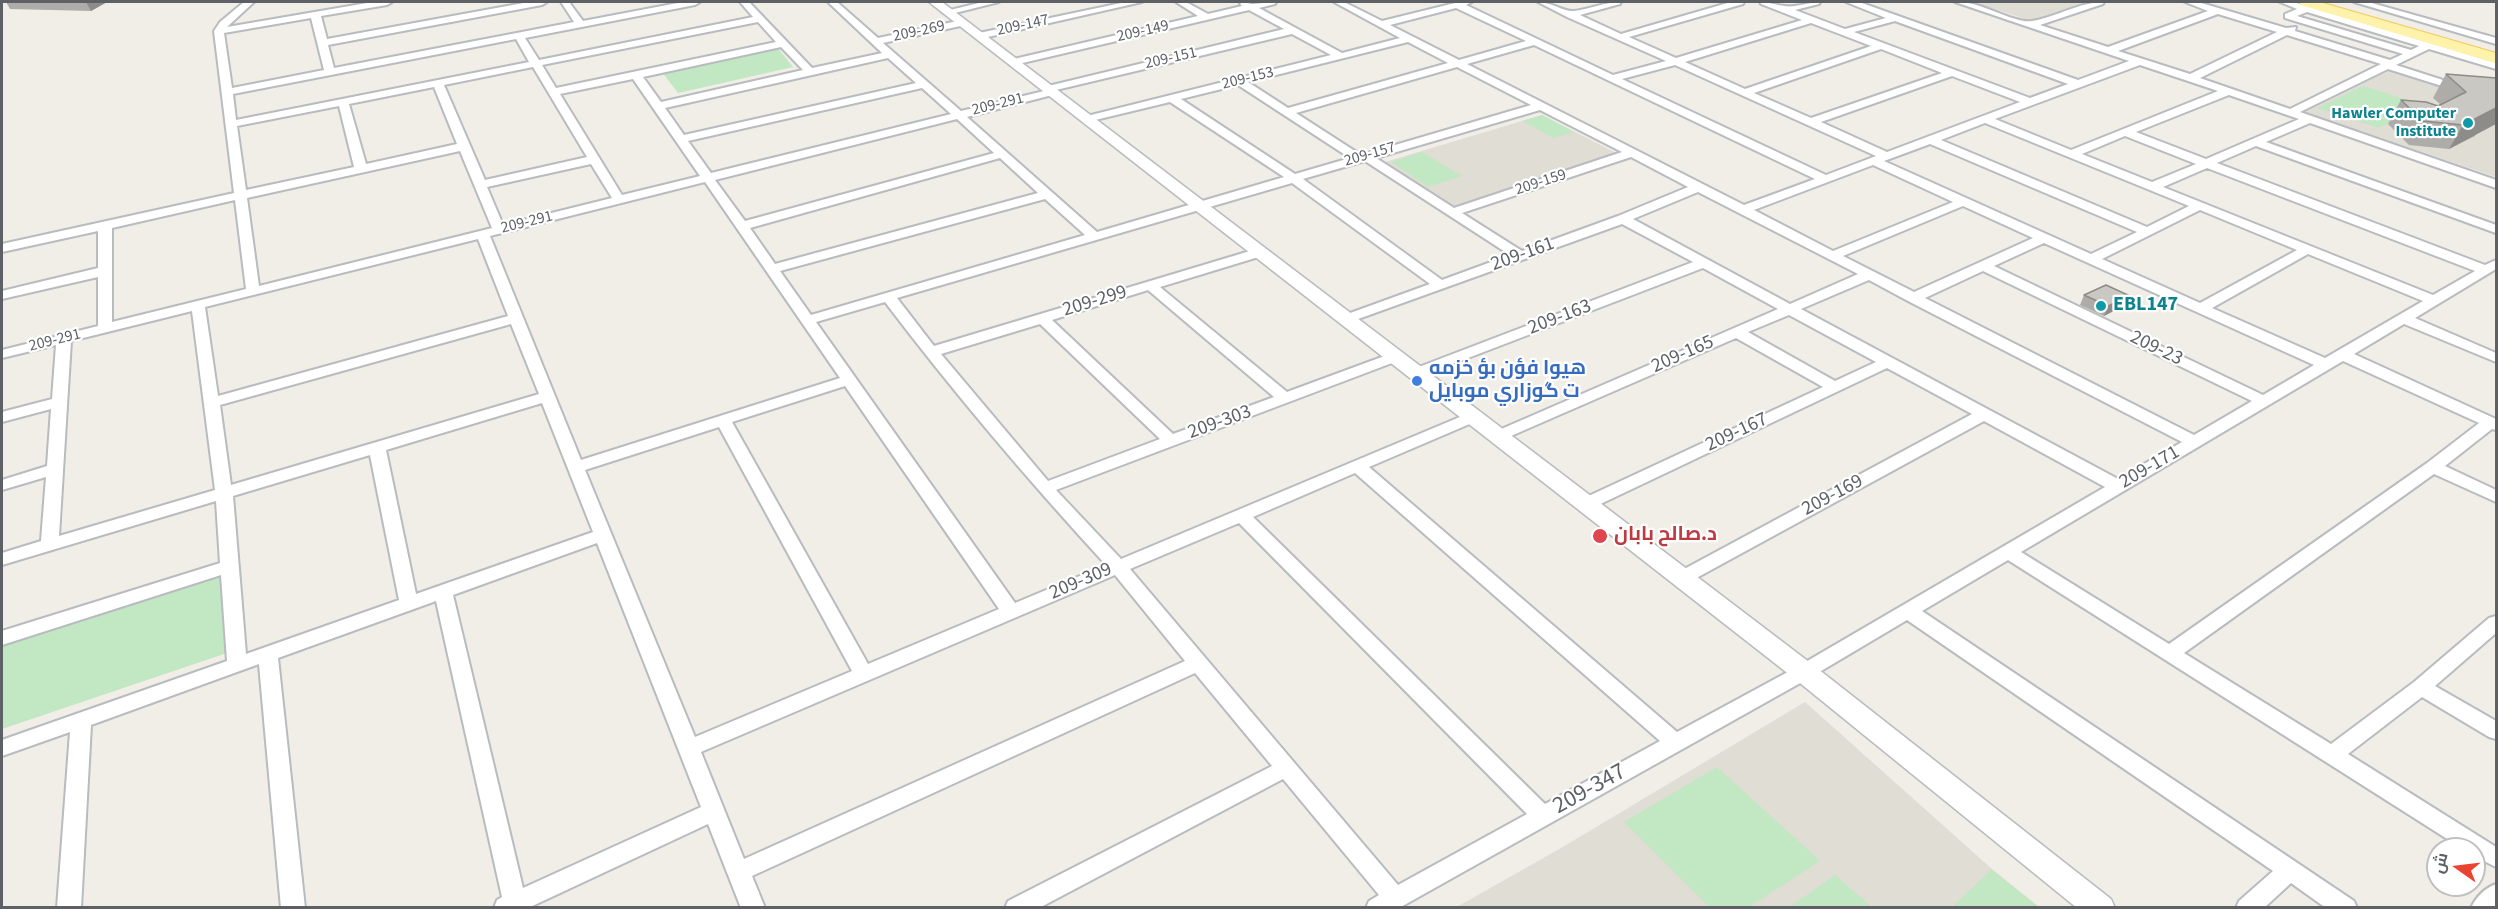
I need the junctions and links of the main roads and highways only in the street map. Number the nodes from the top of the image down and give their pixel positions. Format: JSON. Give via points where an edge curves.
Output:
{"nodes":[{"id":1,"x":2335,"y":2,"type":"edge"},
{"id":2,"x":2306,"y":5,"type":"edge"},
{"id":3,"x":2496,"y":43,"type":"edge"},
{"id":4,"x":2496,"y":58,"type":"edge"}],
"edges":[{"from":1,"to":3,"type":"main road"},
{"from":2,"to":4,"type":"main road"}]}
